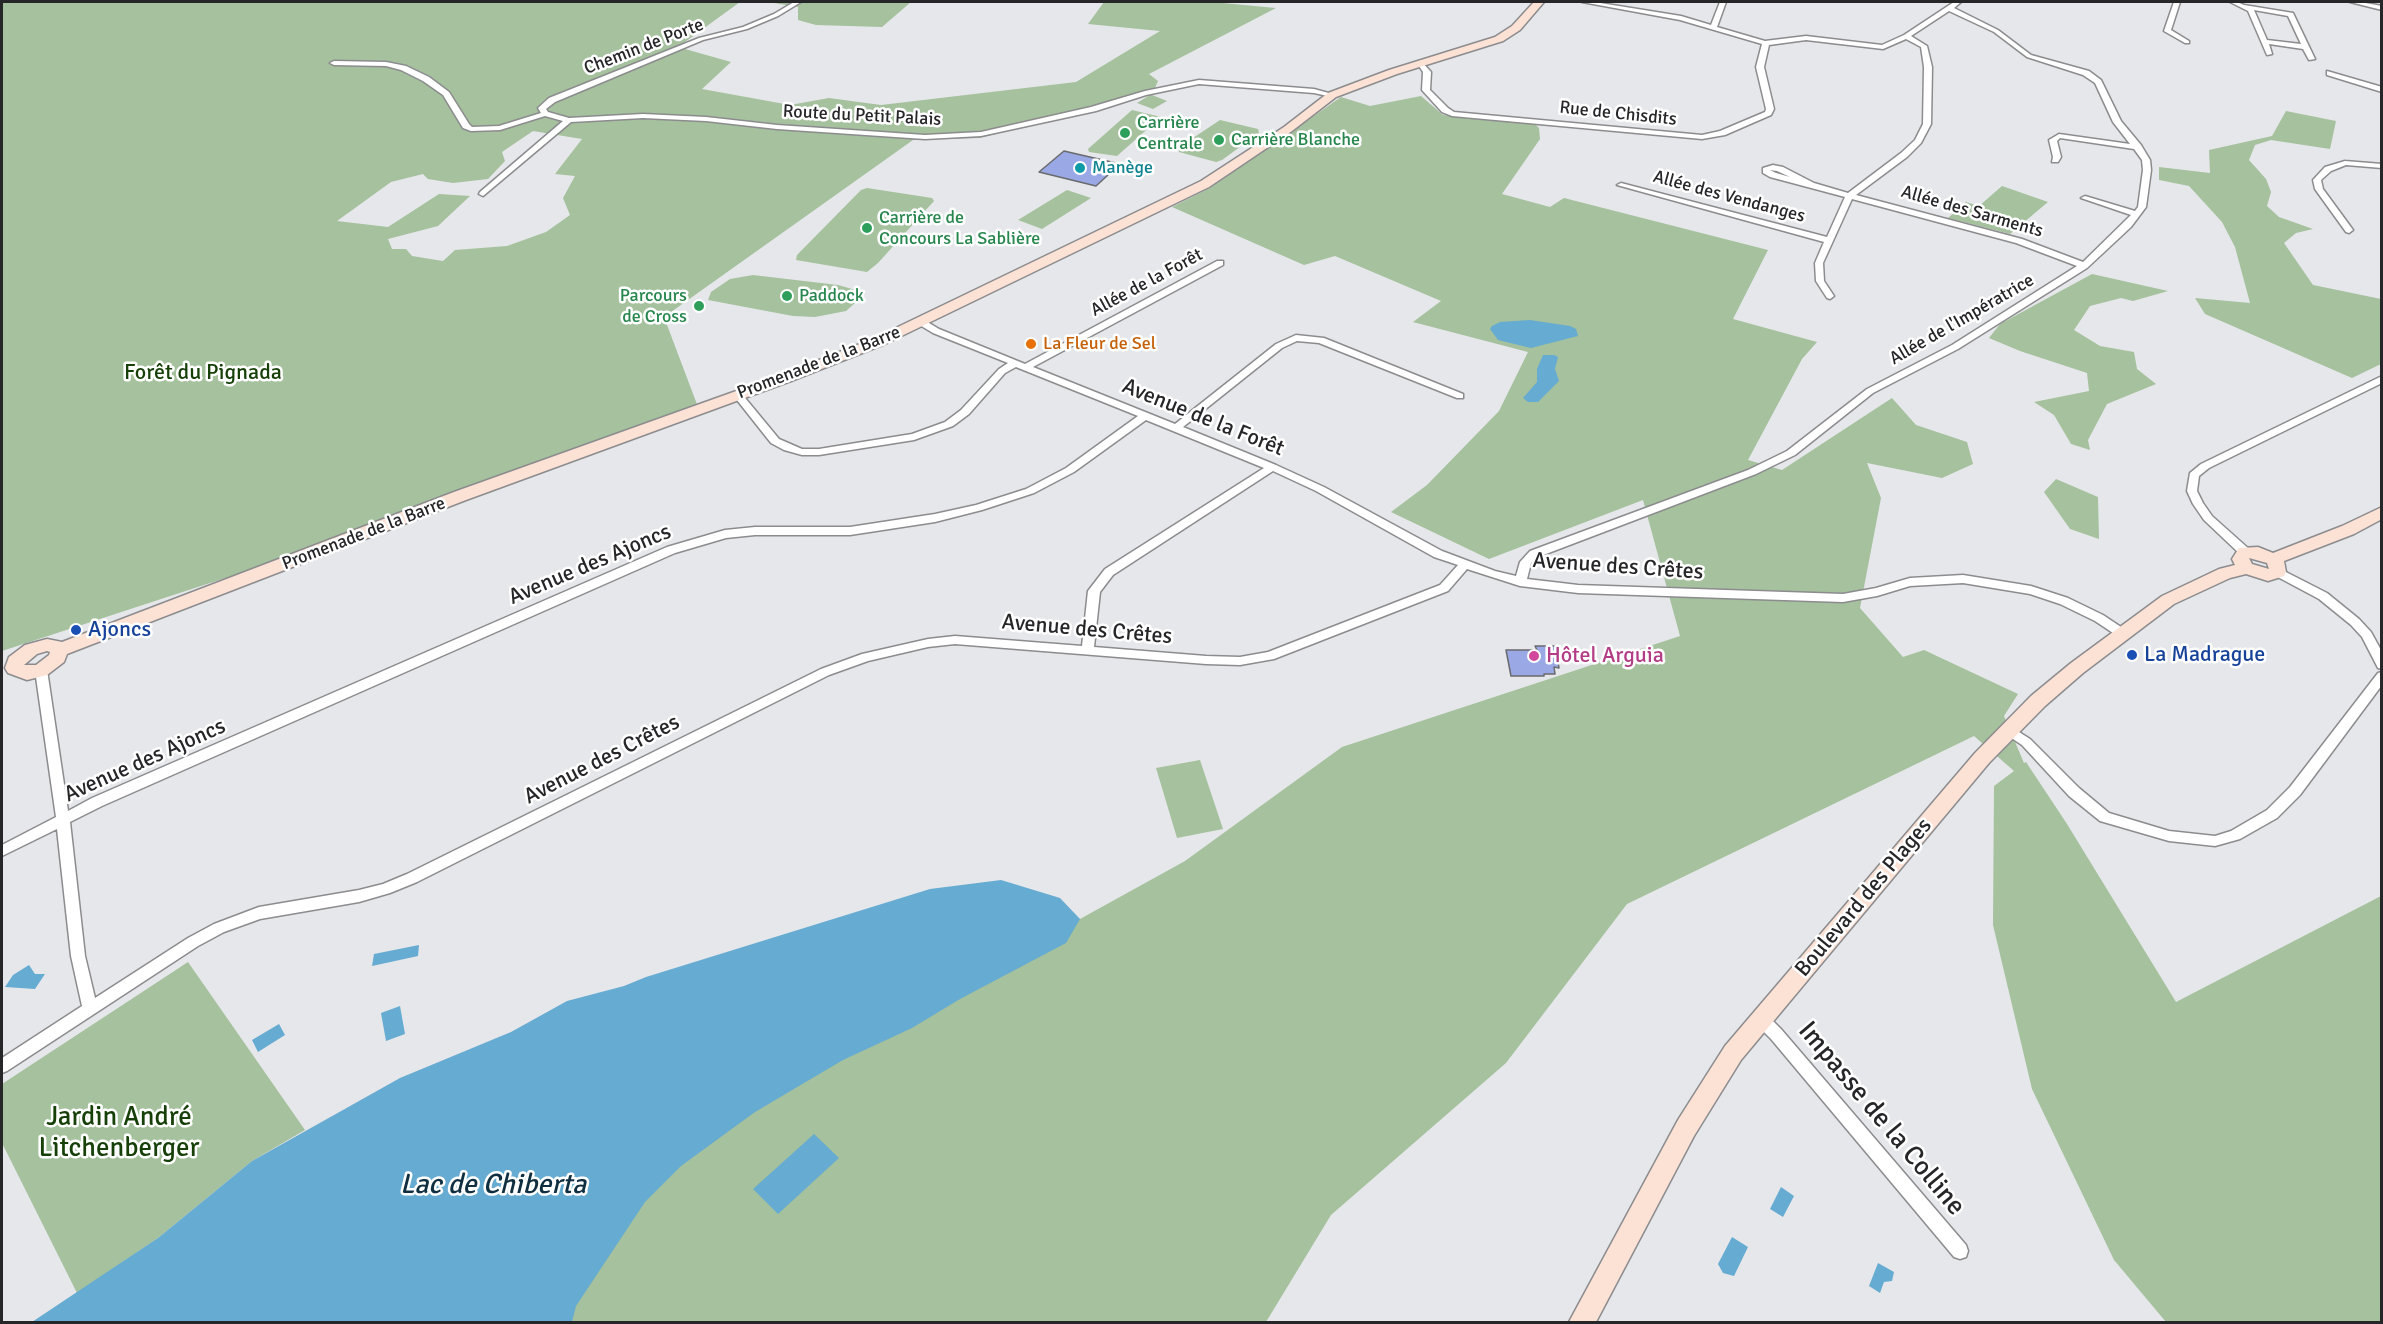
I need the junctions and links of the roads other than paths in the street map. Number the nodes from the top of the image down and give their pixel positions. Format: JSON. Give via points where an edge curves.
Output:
{"nodes":[{"id":1,"x":798,"y":2,"type":"edge"},
{"id":2,"x":1539,"y":2,"type":"edge"},
{"id":3,"x":1585,"y":2,"type":"edge"},
{"id":4,"x":1723,"y":2,"type":"edge"},
{"id":5,"x":1958,"y":2,"type":"edge"},
{"id":6,"x":2177,"y":2,"type":"edge"},
{"id":7,"x":2233,"y":2,"type":"edge"},
{"id":8,"x":2353,"y":2,"type":"edge"},
{"id":9,"x":1615,"y":4,"type":"edge"},
{"id":10,"x":2241,"y":6,"type":"junction"},
{"id":11,"x":1949,"y":8,"type":"junction"},
{"id":12,"x":2382,"y":8,"type":"edge"},
{"id":13,"x":1712,"y":27,"type":"junction"},
{"id":14,"x":1906,"y":36,"type":"junction"},
{"id":15,"x":1765,"y":42,"type":"junction"},
{"id":16,"x":2187,"y":42,"type":"dead end"},
{"id":17,"x":2266,"y":42,"type":"junction"},
{"id":18,"x":2306,"y":47,"type":"junction"},
{"id":19,"x":2269,"y":54,"type":"dead end"},
{"id":20,"x":2312,"y":59,"type":"dead end"},
{"id":21,"x":334,"y":63,"type":"dead end"},
{"id":22,"x":1421,"y":63,"type":"junction"},
{"id":23,"x":2330,"y":73,"type":"dead end"},
{"id":24,"x":2382,"y":90,"type":"edge"},
{"id":25,"x":1332,"y":95,"type":"junction"},
{"id":26,"x":545,"y":114,"type":"junction"},
{"id":27,"x":569,"y":120,"type":"junction"},
{"id":28,"x":2138,"y":147,"type":"junction"},
{"id":29,"x":2055,"y":160,"type":"dead end"},
{"id":30,"x":2382,"y":166,"type":"edge"},
{"id":31,"x":1810,"y":184,"type":"dead end"},
{"id":32,"x":1621,"y":185,"type":"dead end"},
{"id":33,"x":483,"y":194,"type":"dead end"},
{"id":34,"x":1850,"y":195,"type":"junction"},
{"id":35,"x":2085,"y":198,"type":"dead end"},
{"id":36,"x":2137,"y":214,"type":"junction"},
{"id":37,"x":2349,"y":230,"type":"dead end"},
{"id":38,"x":1828,"y":240,"type":"junction"},
{"id":39,"x":1220,"y":263,"type":"dead end"},
{"id":40,"x":2084,"y":266,"type":"junction"},
{"id":41,"x":1830,"y":296,"type":"dead end"},
{"id":42,"x":921,"y":322,"type":"junction"},
{"id":43,"x":1015,"y":363,"type":"junction"},
{"id":44,"x":1026,"y":367,"type":"junction"},
{"id":45,"x":2382,"y":379,"type":"edge"},
{"id":46,"x":738,"y":395,"type":"junction"},
{"id":47,"x":1460,"y":396,"type":"dead end"},
{"id":48,"x":1145,"y":416,"type":"junction"},
{"id":49,"x":1176,"y":428,"type":"junction"},
{"id":50,"x":1272,"y":467,"type":"junction"},
{"id":51,"x":2382,"y":512,"type":"edge"},
{"id":52,"x":2245,"y":560,"type":"junction"},
{"id":53,"x":1464,"y":565,"type":"junction"},
{"id":54,"x":2276,"y":566,"type":"junction"},
{"id":55,"x":1520,"y":582,"type":"junction"},
{"id":56,"x":2123,"y":634,"type":"junction"},
{"id":57,"x":60,"y":650,"type":"junction"},
{"id":58,"x":1088,"y":650,"type":"junction"},
{"id":59,"x":2382,"y":665,"type":"edge"},
{"id":60,"x":41,"y":670,"type":"junction"},
{"id":61,"x":8,"y":671,"type":"edge"},
{"id":62,"x":2382,"y":676,"type":"edge"},
{"id":63,"x":2008,"y":729,"type":"junction"},
{"id":64,"x":63,"y":819,"type":"junction"},
{"id":65,"x":2,"y":851,"type":"edge"},
{"id":66,"x":90,"y":1008,"type":"junction"},
{"id":67,"x":1762,"y":1020,"type":"junction"},
{"id":68,"x":2,"y":1066,"type":"edge"},
{"id":69,"x":1960,"y":1251,"type":"dead end"},
{"id":70,"x":1582,"y":1323,"type":"edge"}],
"edges":[{"from":1,"to":26,"type":"street","name":"Chemin de Porte","via":[[745,28],[701,39],[552,100],[542,108]]},
{"from":2,"to":22,"type":"main road","name":"Promenade de la Barre","via":[[1516,28],[1499,39]]},
{"from":3,"to":9,"type":"street"},
{"from":4,"to":13,"type":"street"},
{"from":5,"to":11,"type":"street"},
{"from":6,"to":16,"type":"street","via":[[2167,31]]},
{"from":7,"to":10,"type":"street"},
{"from":8,"to":12,"type":"street"},
{"from":9,"to":13,"type":"street"},
{"from":10,"to":17,"type":"street","via":[[2251,10]]},
{"from":10,"to":18,"type":"street","via":[[2291,15]]},
{"from":11,"to":14,"type":"street"},
{"from":11,"to":28,"type":"street","name":"Allée de l'Impératrice","via":[[1996,32],[2029,56],[2094,78],[2117,122]]},
{"from":13,"to":15,"type":"street"},
{"from":14,"to":15,"type":"street","via":[[1882,47],[1806,38]]},
{"from":14,"to":34,"type":"street","via":[[1924,46],[1928,67],[1927,124],[1904,155]]},
{"from":15,"to":22,"type":"street","name":"Rue de Chisdits","via":[[1760,67],[1768,113],[1722,133],[1702,137],[1452,114],[1426,90],[1427,72]]},
{"from":17,"to":18,"type":"street"},
{"from":17,"to":19,"type":"street"},
{"from":18,"to":20,"type":"street"},
{"from":21,"to":26,"type":"street","via":[[386,64],[426,79],[446,94],[471,129],[500,128]]},
{"from":22,"to":25,"type":"main road","name":"Promenade de la Barre"},
{"from":23,"to":24,"type":"street"},
{"from":25,"to":27,"type":"street","name":"Route du Petit Palais","via":[[1199,82],[981,134],[924,137],[777,128],[706,119],[643,116]]},
{"from":25,"to":42,"type":"main road","name":"Promenade de la Barre","via":[[1205,184]]},
{"from":26,"to":27,"type":"street","name":"Route du Petit Palais"},
{"from":27,"to":33,"type":"street"},
{"from":28,"to":29,"type":"street","via":[[2059,136],[2053,140]]},
{"from":28,"to":36,"type":"street","name":"Allée de l'Impératrice","via":[[2147,170],[2142,207]]},
{"from":30,"to":37,"type":"street","via":[[2345,163],[2328,169],[2317,180],[2319,189]]},
{"from":31,"to":34,"type":"street","name":"Allée des Sarments"},
{"from":32,"to":38,"type":"street","name":"Allée des Vendanges"},
{"from":34,"to":38,"type":"street"},
{"from":34,"to":40,"type":"street","name":"Allée des Sarments","via":[[2019,241]]},
{"from":35,"to":36,"type":"street"},
{"from":36,"to":40,"type":"street","name":"Allée de l'Impératrice"},
{"from":38,"to":41,"type":"street","via":[[1819,263],[1820,281]]},
{"from":39,"to":44,"type":"street","name":"Allée de la Forêt"},
{"from":40,"to":55,"type":"street","name":"Allée de l'Impératrice","via":[[1955,347],[1870,391],[1791,453],[1752,472],[1534,554],[1526,562]]},
{"from":42,"to":43,"type":"street","name":"Avenue de la Forêt"},
{"from":42,"to":46,"type":"main road","name":"Promenade de la Barre"},
{"from":43,"to":44,"type":"street","name":"Avenue de la Forêt"},
{"from":43,"to":46,"type":"street","via":[[1002,371],[965,412],[941,428],[914,437],[819,452],[802,452],[775,441]]},
{"from":44,"to":48,"type":"street","name":"Avenue de la Forêt"},
{"from":45,"to":52,"type":"street","via":[[2193,475],[2192,491],[2198,504]]},
{"from":46,"to":57,"type":"main road","name":"Promenade de la Barre","via":[[460,496]]},
{"from":47,"to":49,"type":"street","via":[[1322,340],[1296,338],[1279,346]]},
{"from":48,"to":49,"type":"street","name":"Avenue de la Forêt"},
{"from":48,"to":64,"type":"street","name":"Avenue des Ajoncs","via":[[1070,470],[1030,491],[978,508],[850,531],[755,531],[724,534],[689,544]]},
{"from":49,"to":50,"type":"street","name":"Avenue de la Forêt"},
{"from":50,"to":53,"type":"street","name":"Avenue de la Forêt"},
{"from":50,"to":58,"type":"street","via":[[1108,572],[1094,591]]},
{"from":51,"to":54,"type":"main road"},
{"from":52,"to":54,"type":"main road","via":[[2268,575]]},
{"from":52,"to":56,"type":"main road","name":"Boulevard des Plages","via":[[2168,600]]},
{"from":53,"to":55,"type":"street","name":"Avenue des Crêtes"},
{"from":53,"to":58,"type":"street","name":"Avenue des Crêtes","via":[[1444,588],[1270,656],[1240,661],[1206,660]]},
{"from":54,"to":59,"type":"street","via":[[2355,622],[2367,635]]},
{"from":55,"to":56,"type":"street","name":"Avenue des Crêtes","via":[[1578,589],[1843,598],[1910,582],[1963,579],[2031,590],[2064,601]]},
{"from":56,"to":63,"type":"main road","name":"Boulevard des Plages","via":[[2077,668]]},
{"from":57,"to":60,"type":"main road","via":[[55,660]]},
{"from":57,"to":61,"type":"main road","via":[[52,645],[30,649]]},
{"from":58,"to":66,"type":"street","name":"Avenue des Crêtes","via":[[955,640],[866,657],[825,672],[412,878],[359,896],[259,913],[219,928]]},
{"from":60,"to":61,"type":"main road"},
{"from":60,"to":64,"type":"street"},
{"from":62,"to":63,"type":"street","via":[[2295,790],[2272,814],[2216,841],[2169,836],[2105,817]]},
{"from":63,"to":67,"type":"main road","name":"Boulevard des Plages"},
{"from":64,"to":65,"type":"street","name":"Avenue des Ajoncs"},
{"from":64,"to":66,"type":"street","via":[[78,956]]},
{"from":66,"to":68,"type":"street","name":"Avenue des Crêtes"},
{"from":67,"to":69,"type":"street","name":"Impasse de la Colline"},
{"from":67,"to":70,"type":"main road","name":"Boulevard des Plages","via":[[1734,1053],[1686,1128]]}]}
